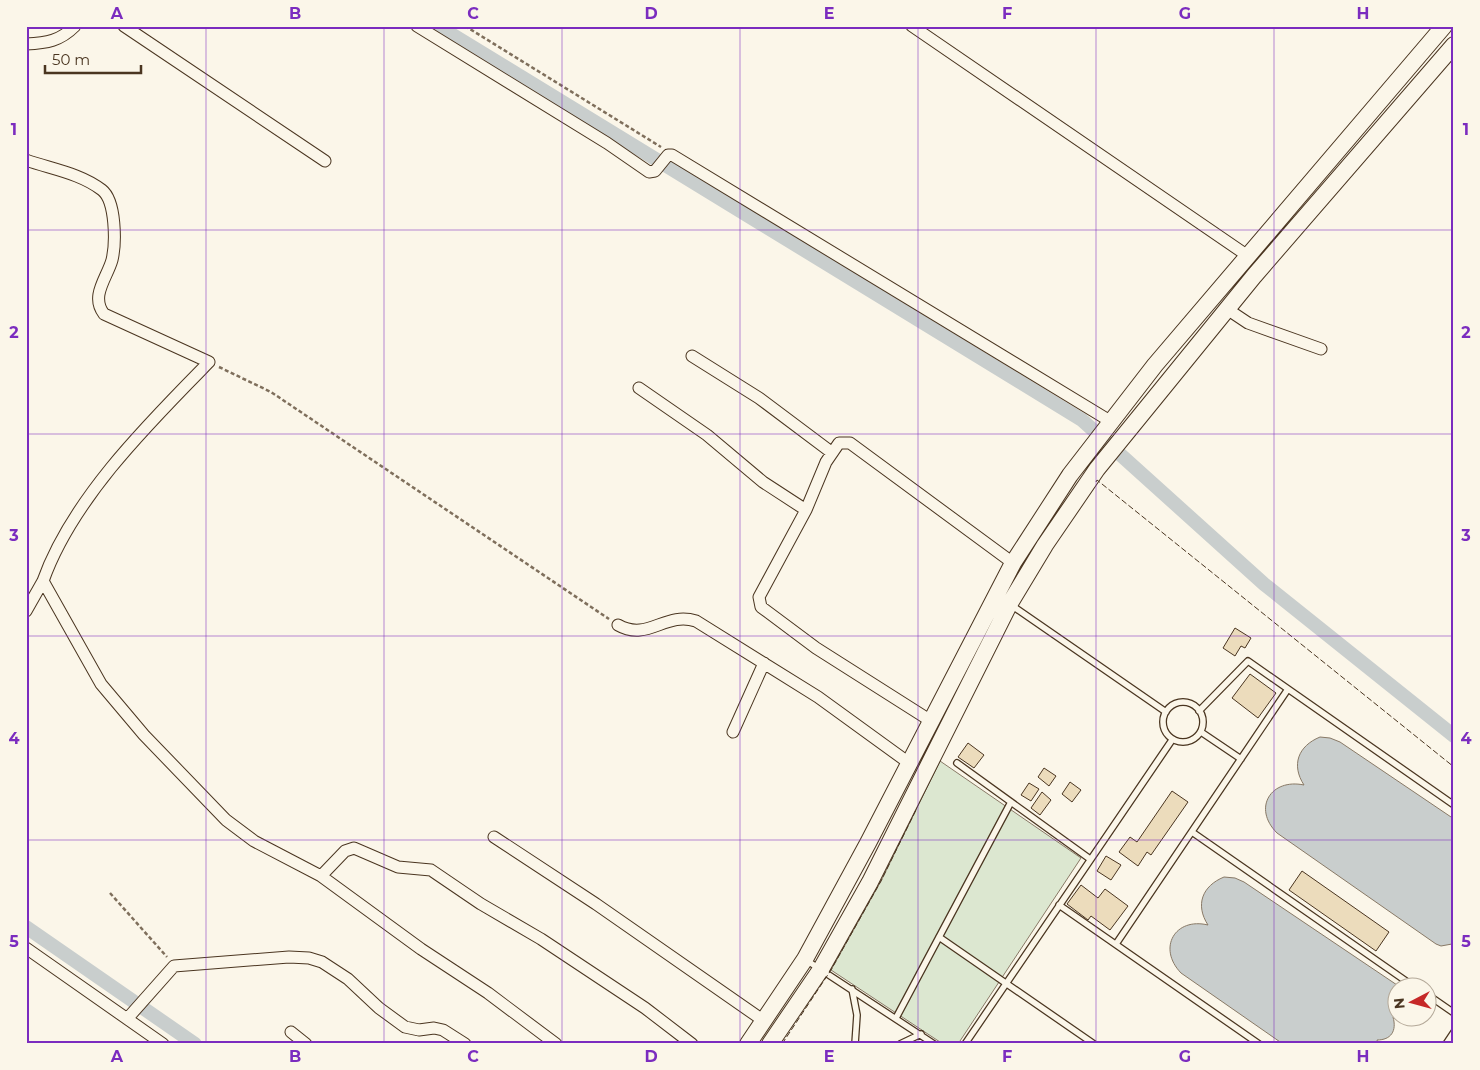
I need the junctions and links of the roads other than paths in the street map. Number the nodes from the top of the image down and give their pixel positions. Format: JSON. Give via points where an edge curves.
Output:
{"nodes":[{"id":1,"x":75,"y":26,"type":"edge"},
{"id":2,"x":124,"y":26,"type":"edge"},
{"id":3,"x":416,"y":26,"type":"edge"},
{"id":4,"x":912,"y":26,"type":"edge"},
{"id":5,"x":1444,"y":26,"type":"edge"},
{"id":6,"x":26,"y":44,"type":"edge"},
{"id":7,"x":1454,"y":45,"type":"edge"},
{"id":8,"x":26,"y":160,"type":"edge"},
{"id":9,"x":326,"y":161,"type":"dead end"},
{"id":10,"x":1248,"y":256,"type":"junction"},
{"id":11,"x":1227,"y":309,"type":"junction"},
{"id":12,"x":1321,"y":349,"type":"dead end"},
{"id":13,"x":692,"y":356,"type":"dead end"},
{"id":14,"x":639,"y":388,"type":"dead end"},
{"id":15,"x":1110,"y":421,"type":"junction"},
{"id":16,"x":831,"y":452,"type":"junction"},
{"id":17,"x":806,"y":510,"type":"junction"},
{"id":18,"x":1013,"y":562,"type":"junction"},
{"id":19,"x":44,"y":581,"type":"junction"},
{"id":20,"x":1003,"y":599,"type":"junction"},
{"id":21,"x":26,"y":612,"type":"edge"},
{"id":22,"x":618,"y":625,"type":"road end"},
{"id":23,"x":764,"y":663,"type":"junction"},
{"id":24,"x":1288,"y":689,"type":"junction"},
{"id":25,"x":1199,"y":711,"type":"junction"},
{"id":26,"x":1166,"y":712,"type":"junction"},
{"id":27,"x":931,"y":721,"type":"junction"},
{"id":28,"x":733,"y":732,"type":"dead end"},
{"id":29,"x":1201,"y":732,"type":"junction"},
{"id":30,"x":1172,"y":740,"type":"junction"},
{"id":31,"x":1241,"y":759,"type":"junction"},
{"id":32,"x":909,"y":763,"type":"junction"},
{"id":33,"x":957,"y":763,"type":"dead end"},
{"id":34,"x":1011,"y":802,"type":"junction"},
{"id":35,"x":1454,"y":804,"type":"edge"},
{"id":36,"x":1192,"y":832,"type":"junction"},
{"id":37,"x":494,"y":837,"type":"dead end"},
{"id":38,"x":1090,"y":860,"type":"junction"},
{"id":39,"x":321,"y":876,"type":"junction"},
{"id":40,"x":1059,"y":905,"type":"junction"},
{"id":41,"x":939,"y":937,"type":"junction"},
{"id":42,"x":1116,"y":944,"type":"junction"},
{"id":43,"x":26,"y":948,"type":"edge"},
{"id":44,"x":805,"y":959,"type":"junction"},
{"id":45,"x":820,"y":969,"type":"junction"},
{"id":46,"x":1402,"y":978,"type":"edge"},
{"id":47,"x":1006,"y":983,"type":"junction"},
{"id":48,"x":852,"y":989,"type":"junction"},
{"id":49,"x":1438,"y":1002,"type":"edge"},
{"id":50,"x":1454,"y":1014,"type":"edge"},
{"id":51,"x":896,"y":1018,"type":"junction"},
{"id":52,"x":127,"y":1020,"type":"junction"},
{"id":53,"x":764,"y":1021,"type":"junction"},
{"id":54,"x":291,"y":1032,"type":"dead end"},
{"id":55,"x":1454,"y":1032,"type":"edge"},
{"id":56,"x":921,"y":1034,"type":"junction"},
{"id":57,"x":163,"y":1044,"type":"edge"},
{"id":58,"x":306,"y":1044,"type":"edge"},
{"id":59,"x":465,"y":1044,"type":"edge"},
{"id":60,"x":556,"y":1044,"type":"edge"},
{"id":61,"x":692,"y":1044,"type":"edge"},
{"id":62,"x":748,"y":1044,"type":"edge"},
{"id":63,"x":770,"y":1044,"type":"edge"},
{"id":64,"x":855,"y":1044,"type":"edge"},
{"id":65,"x":900,"y":1044,"type":"edge"},
{"id":66,"x":934,"y":1044,"type":"edge"},
{"id":67,"x":965,"y":1044,"type":"edge"},
{"id":68,"x":1094,"y":1044,"type":"edge"},
{"id":69,"x":1259,"y":1044,"type":"edge"},
{"id":70,"x":1446,"y":1044,"type":"edge"}],
"edges":[{"from":1,"to":6,"type":"street","via":[[54,42]]},
{"from":2,"to":9,"type":"street"},
{"from":3,"to":15,"type":"street","via":[[649,172],[658,169],[669,156]]},
{"from":4,"to":10,"type":"street"},
{"from":5,"to":10,"type":"street"},
{"from":7,"to":11,"type":"street"},
{"from":8,"to":19,"type":"street","via":[[72,174],[108,196],[114,240],[112,259],[98,298],[104,314],[209,362],[144,428],[74,518]]},
{"from":10,"to":15,"type":"street"},
{"from":11,"to":12,"type":"street","via":[[1248,323]]},
{"from":11,"to":20,"type":"street","via":[[1097,469]]},
{"from":13,"to":16,"type":"street","via":[[760,398]]},
{"from":14,"to":17,"type":"street","via":[[707,435],[763,482]]},
{"from":15,"to":18,"type":"street"},
{"from":16,"to":17,"type":"street"},
{"from":16,"to":18,"type":"street","via":[[840,443],[850,443]]},
{"from":17,"to":27,"type":"street","via":[[759,597],[761,607],[816,648]]},
{"from":18,"to":20,"type":"street"},
{"from":19,"to":21,"type":"street"},
{"from":19,"to":39,"type":"street","via":[[101,684],[151,742],[226,820],[254,841]]},
{"from":20,"to":26,"type":"lane"},
{"from":20,"to":27,"type":"street"},
{"from":20,"to":45,"type":"street","via":[[870,882]]},
{"from":22,"to":23,"type":"street","via":[[638,631],[686,618]]},
{"from":23,"to":28,"type":"street"},
{"from":23,"to":32,"type":"street","via":[[818,697]]},
{"from":24,"to":25,"type":"lane","via":[[1248,661]]},
{"from":24,"to":31,"type":"lane"},
{"from":24,"to":35,"type":"lane"},
{"from":25,"to":26,"type":"lane","via":[[1186,702],[1171,706]]},
{"from":25,"to":29,"type":"lane","via":[[1203,718]]},
{"from":26,"to":30,"type":"lane","via":[[1163,727]]},
{"from":27,"to":32,"type":"street"},
{"from":29,"to":30,"type":"lane","via":[[1187,742]]},
{"from":29,"to":31,"type":"lane"},
{"from":30,"to":38,"type":"lane"},
{"from":31,"to":36,"type":"lane"},
{"from":32,"to":44,"type":"street"},
{"from":33,"to":34,"type":"lane"},
{"from":34,"to":38,"type":"lane"},
{"from":34,"to":41,"type":"lane"},
{"from":36,"to":42,"type":"lane"},
{"from":36,"to":46,"type":"lane"},
{"from":37,"to":53,"type":"street"},
{"from":38,"to":40,"type":"lane"},
{"from":39,"to":60,"type":"street"},
{"from":39,"to":61,"type":"street","via":[[345,851],[354,848],[398,867],[431,870],[644,1008]]},
{"from":40,"to":42,"type":"lane"},
{"from":40,"to":47,"type":"lane"},
{"from":41,"to":47,"type":"lane"},
{"from":41,"to":51,"type":"lane"},
{"from":42,"to":69,"type":"lane"},
{"from":43,"to":52,"type":"street"},
{"from":44,"to":45,"type":"lane"},
{"from":44,"to":53,"type":"street"},
{"from":45,"to":48,"type":"lane"},
{"from":45,"to":63,"type":"street"},
{"from":47,"to":67,"type":"lane"},
{"from":47,"to":68,"type":"lane"},
{"from":48,"to":51,"type":"lane"},
{"from":48,"to":64,"type":"lane","via":[[857,1015]]},
{"from":49,"to":50,"type":"lane"},
{"from":51,"to":56,"type":"lane"},
{"from":52,"to":57,"type":"street"},
{"from":52,"to":59,"type":"street","via":[[174,966],[289,956],[322,962],[348,979],[405,1027],[443,1030]]},
{"from":53,"to":62,"type":"street"},
{"from":54,"to":58,"type":"street"},
{"from":55,"to":70,"type":"lane"},
{"from":56,"to":65,"type":"lane"},
{"from":56,"to":66,"type":"lane"}]}
